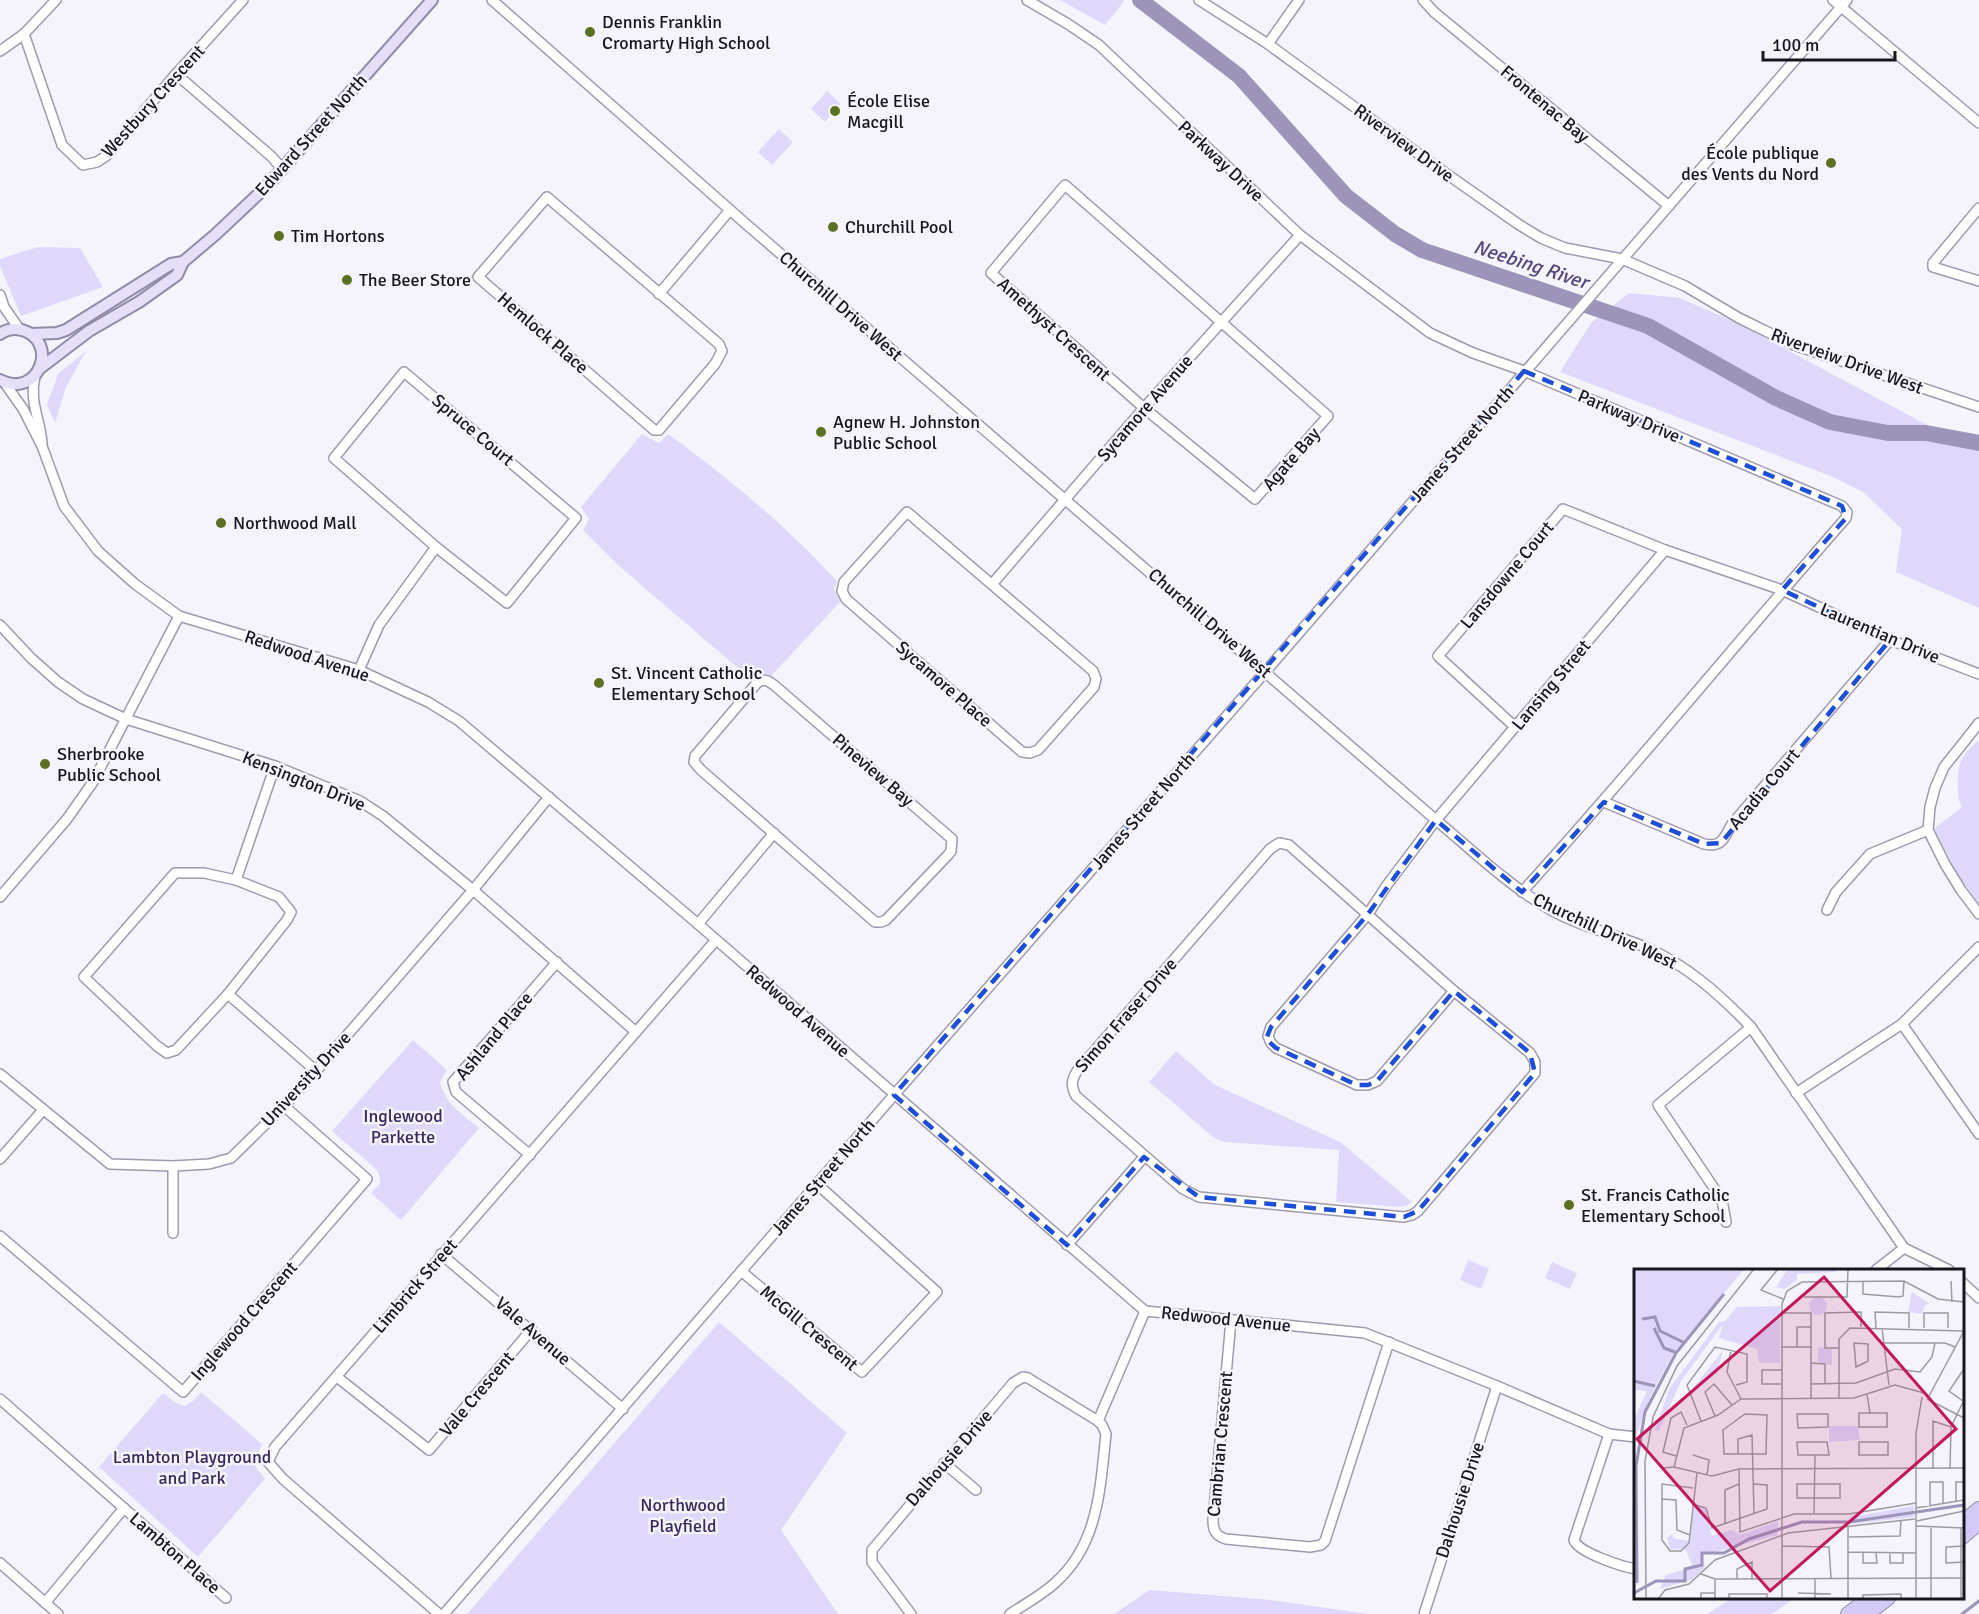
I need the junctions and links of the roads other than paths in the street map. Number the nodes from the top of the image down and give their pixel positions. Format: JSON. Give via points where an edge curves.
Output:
{"nodes":[{"id":1,"x":56,"y":0,"type":"edge"},
{"id":2,"x":243,"y":0,"type":"edge"},
{"id":3,"x":432,"y":0,"type":"edge"},
{"id":4,"x":492,"y":0,"type":"edge"},
{"id":5,"x":1027,"y":0,"type":"edge"},
{"id":6,"x":1199,"y":0,"type":"edge"},
{"id":7,"x":1299,"y":0,"type":"edge"},
{"id":8,"x":1423,"y":0,"type":"edge"},
{"id":9,"x":1840,"y":2,"type":"edge"},
{"id":10,"x":24,"y":34,"type":"junction"},
{"id":11,"x":1268,"y":44,"type":"junction"},
{"id":12,"x":0,"y":51,"type":"edge"},
{"id":13,"x":176,"y":74,"type":"junction"},
{"id":14,"x":1979,"y":123,"type":"edge"},
{"id":15,"x":282,"y":169,"type":"junction"},
{"id":16,"x":1669,"y":206,"type":"junction"},
{"id":17,"x":1979,"y":208,"type":"edge"},
{"id":18,"x":730,"y":210,"type":"junction"},
{"id":19,"x":1300,"y":235,"type":"junction"},
{"id":20,"x":1622,"y":259,"type":"junction"},
{"id":21,"x":183,"y":262,"type":"junction"},
{"id":22,"x":1979,"y":281,"type":"edge"},
{"id":23,"x":659,"y":294,"type":"junction"},
{"id":24,"x":0,"y":295,"type":"edge"},
{"id":25,"x":1221,"y":323,"type":"junction"},
{"id":26,"x":26,"y":332,"type":"junction"},
{"id":27,"x":0,"y":334,"type":"edge"},
{"id":28,"x":1524,"y":371,"type":"junction"},
{"id":29,"x":37,"y":372,"type":"junction"},
{"id":30,"x":2,"y":381,"type":"edge"},
{"id":31,"x":1979,"y":407,"type":"edge"},
{"id":32,"x":1143,"y":408,"type":"junction"},
{"id":33,"x":42,"y":446,"type":"junction"},
{"id":34,"x":1066,"y":499,"type":"junction"},
{"id":35,"x":436,"y":547,"type":"junction"},
{"id":36,"x":1665,"y":550,"type":"junction"},
{"id":37,"x":993,"y":583,"type":"junction"},
{"id":38,"x":1782,"y":590,"type":"junction"},
{"id":39,"x":179,"y":616,"type":"junction"},
{"id":40,"x":0,"y":625,"type":"edge"},
{"id":41,"x":1890,"y":640,"type":"junction"},
{"id":42,"x":359,"y":670,"type":"junction"},
{"id":43,"x":1266,"y":671,"type":"junction"},
{"id":44,"x":1979,"y":675,"type":"edge"},
{"id":45,"x":126,"y":718,"type":"junction"},
{"id":46,"x":1979,"y":723,"type":"edge"},
{"id":47,"x":1515,"y":727,"type":"junction"},
{"id":48,"x":275,"y":766,"type":"junction"},
{"id":49,"x":549,"y":796,"type":"junction"},
{"id":50,"x":1604,"y":802,"type":"junction"},
{"id":51,"x":1436,"y":820,"type":"junction"},
{"id":52,"x":1928,"y":830,"type":"junction"},
{"id":53,"x":774,"y":833,"type":"junction"},
{"id":54,"x":236,"y":880,"type":"junction"},
{"id":55,"x":473,"y":890,"type":"junction"},
{"id":56,"x":1522,"y":892,"type":"junction"},
{"id":57,"x":0,"y":897,"type":"edge"},
{"id":58,"x":1827,"y":910,"type":"dead end"},
{"id":59,"x":1368,"y":914,"type":"junction"},
{"id":60,"x":1979,"y":914,"type":"edge"},
{"id":61,"x":698,"y":924,"type":"junction"},
{"id":62,"x":716,"y":940,"type":"junction"},
{"id":63,"x":1979,"y":947,"type":"edge"},
{"id":64,"x":557,"y":962,"type":"junction"},
{"id":65,"x":1454,"y":991,"type":"junction"},
{"id":66,"x":228,"y":994,"type":"junction"},
{"id":67,"x":1902,"y":1024,"type":"junction"},
{"id":68,"x":1751,"y":1027,"type":"junction"},
{"id":69,"x":636,"y":1032,"type":"junction"},
{"id":70,"x":316,"y":1071,"type":"junction"},
{"id":71,"x":0,"y":1074,"type":"edge"},
{"id":72,"x":1796,"y":1093,"type":"junction"},
{"id":73,"x":894,"y":1095,"type":"junction"},
{"id":74,"x":284,"y":1106,"type":"junction"},
{"id":75,"x":43,"y":1110,"type":"junction"},
{"id":76,"x":1979,"y":1134,"type":"edge"},
{"id":77,"x":530,"y":1155,"type":"junction"},
{"id":78,"x":1144,"y":1157,"type":"junction"},
{"id":79,"x":0,"y":1159,"type":"edge"},
{"id":80,"x":173,"y":1166,"type":"junction"},
{"id":81,"x":817,"y":1184,"type":"junction"},
{"id":82,"x":1726,"y":1222,"type":"dead end"},
{"id":83,"x":173,"y":1233,"type":"dead end"},
{"id":84,"x":0,"y":1236,"type":"edge"},
{"id":85,"x":1067,"y":1245,"type":"junction"},
{"id":86,"x":1904,"y":1248,"type":"junction"},
{"id":87,"x":441,"y":1254,"type":"junction"},
{"id":88,"x":1877,"y":1269,"type":"edge"},
{"id":89,"x":1947,"y":1269,"type":"edge"},
{"id":90,"x":741,"y":1271,"type":"junction"},
{"id":91,"x":1964,"y":1284,"type":"edge"},
{"id":92,"x":1979,"y":1298,"type":"edge"},
{"id":93,"x":1145,"y":1311,"type":"junction"},
{"id":94,"x":1231,"y":1320,"type":"junction"},
{"id":95,"x":532,"y":1329,"type":"junction"},
{"id":96,"x":1389,"y":1342,"type":"junction"},
{"id":97,"x":337,"y":1377,"type":"junction"},
{"id":98,"x":1497,"y":1386,"type":"junction"},
{"id":99,"x":0,"y":1399,"type":"edge"},
{"id":100,"x":623,"y":1409,"type":"junction"},
{"id":101,"x":1098,"y":1421,"type":"junction"},
{"id":102,"x":1609,"y":1434,"type":"junction"},
{"id":103,"x":1634,"y":1437,"type":"edge"},
{"id":104,"x":944,"y":1463,"type":"junction"},
{"id":105,"x":976,"y":1490,"type":"dead end"},
{"id":106,"x":124,"y":1508,"type":"junction"},
{"id":107,"x":1979,"y":1509,"type":"edge"},
{"id":108,"x":1964,"y":1521,"type":"edge"},
{"id":109,"x":1979,"y":1523,"type":"edge"},
{"id":110,"x":1964,"y":1535,"type":"edge"},
{"id":111,"x":0,"y":1563,"type":"edge"},
{"id":112,"x":1634,"y":1569,"type":"edge"},
{"id":113,"x":226,"y":1598,"type":"dead end"},
{"id":114,"x":1868,"y":1599,"type":"edge"},
{"id":115,"x":1887,"y":1599,"type":"edge"},
{"id":116,"x":45,"y":1603,"type":"junction"},
{"id":117,"x":58,"y":1614,"type":"edge"},
{"id":118,"x":439,"y":1614,"type":"edge"},
{"id":119,"x":444,"y":1614,"type":"edge"},
{"id":120,"x":911,"y":1614,"type":"edge"},
{"id":121,"x":1010,"y":1614,"type":"edge"},
{"id":122,"x":1424,"y":1614,"type":"edge"},
{"id":123,"x":1848,"y":1614,"type":"edge"},
{"id":124,"x":1867,"y":1614,"type":"edge"}],
"edges":[{"from":1,"to":10,"type":"street"},
{"from":2,"to":13,"type":"street","name":"Westbury Crescent"},
{"from":3,"to":15,"type":"main road","name":"Edward Street North"},
{"from":4,"to":18,"type":"street","name":"Churchill Drive West"},
{"from":5,"to":19,"type":"street","name":"Parkway Drive","via":[[1099,45]]},
{"from":6,"to":11,"type":"street","name":"Riverview Drive"},
{"from":7,"to":11,"type":"street"},
{"from":8,"to":16,"type":"street","name":"Frontenac Bay"},
{"from":9,"to":14,"type":"street"},
{"from":9,"to":16,"type":"street","name":"James Street North"},
{"from":10,"to":12,"type":"street"},
{"from":10,"to":13,"type":"street","name":"Westbury Crescent","via":[[62,145],[83,165],[106,156]]},
{"from":11,"to":20,"type":"street","name":"Riverview Drive","via":[[1518,224],[1565,248]]},
{"from":13,"to":15,"type":"street"},
{"from":15,"to":21,"type":"main road","name":"Edward Street North"},
{"from":16,"to":20,"type":"street","name":"James Street North"},
{"from":17,"to":22,"type":"street","via":[[1933,263],[1933,267]]},
{"from":18,"to":23,"type":"street"},
{"from":18,"to":34,"type":"street","name":"Churchill Drive West"},
{"from":19,"to":25,"type":"street","name":"Sycamore Avenue"},
{"from":19,"to":28,"type":"street","name":"Parkway Drive","via":[[1430,333]]},
{"from":20,"to":28,"type":"street","name":"James Street North"},
{"from":20,"to":31,"type":"street","name":"Riverveiw Drive West","via":[[1685,286],[1794,345]]},
{"from":21,"to":26,"type":"main road","name":"Edward Street North","via":[[171,264],[66,330],[45,335]]},
{"from":21,"to":29,"type":"main road","name":"Edward Street North","via":[[177,275],[161,288],[89,331]]},
{"from":23,"to":23,"type":"street","name":"Hemlock Place","via":[[547,197],[478,277],[654,430],[659,430],[722,351],[719,344]]},
{"from":24,"to":26,"type":"street","via":[[10,316]]},
{"from":25,"to":32,"type":"street","name":"Sycamore Avenue"},
{"from":25,"to":32,"type":"street","name":"Agate Bay","via":[[1329,416],[1255,500]]},
{"from":25,"to":32,"type":"street","name":"Amethyst Crescent","via":[[1065,185],[991,273]]},
{"from":26,"to":27,"type":"main road","name":"Edward Street North","via":[[12,329]]},
{"from":26,"to":29,"type":"main road","via":[[40,346]]},
{"from":28,"to":38,"type":"street","name":"Parkway Drive","via":[[1842,506],[1846,518]]},
{"from":28,"to":43,"type":"street","name":"James Street North"},
{"from":29,"to":30,"type":"main road","via":[[21,384]]},
{"from":29,"to":33,"type":"street","name":"Redwood Avenue","via":[[32,392]]},
{"from":30,"to":33,"type":"street","name":"Redwood Avenue","via":[[23,409]]},
{"from":32,"to":34,"type":"street","name":"Sycamore Avenue"},
{"from":33,"to":39,"type":"street","name":"Redwood Avenue","via":[[64,506],[98,551]]},
{"from":34,"to":37,"type":"street","name":"Sycamore Avenue"},
{"from":34,"to":43,"type":"street","name":"Churchill Drive West"},
{"from":35,"to":35,"type":"street","name":"Spruce Court","via":[[507,603],[576,518],[404,372],[334,458]]},
{"from":35,"to":42,"type":"street","via":[[379,625]]},
{"from":36,"to":38,"type":"street","name":"Lansdowne Court"},
{"from":36,"to":47,"type":"street","name":"Lansing Street"},
{"from":36,"to":47,"type":"street","name":"Lansdowne Court","via":[[1563,509],[1438,656]]},
{"from":37,"to":37,"type":"street","name":"Sycamore Place","via":[[907,512],[844,582],[842,591],[1022,752],[1030,753],[1038,750],[1094,687],[1096,679],[1093,671]]},
{"from":38,"to":41,"type":"street","name":"Laurentian Drive"},
{"from":38,"to":50,"type":"street","name":"Parkway Drive"},
{"from":39,"to":42,"type":"street","name":"Redwood Avenue"},
{"from":39,"to":45,"type":"street"},
{"from":40,"to":45,"type":"street","name":"Kensington Drive","via":[[58,682],[83,699]]},
{"from":41,"to":44,"type":"street","name":"Laurentian Drive"},
{"from":41,"to":50,"type":"street","name":"Acadia Court","via":[[1732,824],[1721,843],[1704,844]]},
{"from":42,"to":49,"type":"street","name":"Redwood Avenue","via":[[459,721]]},
{"from":43,"to":51,"type":"street","name":"Churchill Drive West"},
{"from":43,"to":73,"type":"street","name":"James Street North"},
{"from":45,"to":48,"type":"street","name":"Kensington Drive"},
{"from":45,"to":57,"type":"street","via":[[93,782],[67,819]]},
{"from":46,"to":52,"type":"street","via":[[1944,767],[1930,807]]},
{"from":47,"to":51,"type":"street","name":"Lansing Street"},
{"from":48,"to":54,"type":"street"},
{"from":48,"to":55,"type":"street","name":"Kensington Drive","via":[[360,801]]},
{"from":49,"to":55,"type":"street","name":"University Drive"},
{"from":49,"to":61,"type":"street","name":"Redwood Avenue"},
{"from":50,"to":56,"type":"street","name":"Parkway Drive"},
{"from":51,"to":56,"type":"street","name":"Churchill Drive West"},
{"from":51,"to":59,"type":"street","name":"Lansing Street"},
{"from":52,"to":58,"type":"street","via":[[1870,854],[1836,892]]},
{"from":52,"to":60,"type":"street","via":[[1955,881]]},
{"from":53,"to":53,"type":"street","name":"Pineview Bay","via":[[875,922],[886,920],[948,855],[952,845],[952,839],[774,685],[762,680],[695,756],[694,762]]},
{"from":53,"to":61,"type":"street"},
{"from":54,"to":66,"type":"street","via":[[279,897],[291,912]]},
{"from":54,"to":66,"type":"street","via":[[204,873],[175,873],[84,976],[167,1053],[176,1050]]},
{"from":55,"to":64,"type":"street","name":"Kensington Drive"},
{"from":55,"to":70,"type":"street","name":"University Drive"},
{"from":56,"to":68,"type":"street","name":"Churchill Drive West","via":[[1553,911],[1647,948],[1688,970]]},
{"from":59,"to":65,"type":"street","name":"Simon Fraser Drive"},
{"from":59,"to":65,"type":"street","name":"Lansing Street","via":[[1271,1027],[1270,1043],[1357,1085],[1368,1085],[1377,1081]]},
{"from":59,"to":78,"type":"street","name":"Simon Fraser Drive","via":[[1289,845],[1279,843],[1270,849],[1072,1078],[1076,1096]]},
{"from":61,"to":62,"type":"street","name":"Redwood Avenue"},
{"from":62,"to":69,"type":"street","name":"Limbrick Street"},
{"from":62,"to":73,"type":"street","name":"Redwood Avenue"},
{"from":63,"to":67,"type":"street"},
{"from":64,"to":69,"type":"street","name":"Kensington Drive"},
{"from":64,"to":77,"type":"street","name":"Ashland Place","via":[[453,1082],[456,1092]]},
{"from":65,"to":78,"type":"street","name":"Simon Fraser Drive","via":[[1530,1053],[1536,1070],[1412,1215],[1199,1197]]},
{"from":66,"to":70,"type":"street"},
{"from":67,"to":72,"type":"street"},
{"from":67,"to":76,"type":"street"},
{"from":68,"to":72,"type":"street","name":"Churchill Drive West"},
{"from":68,"to":82,"type":"street","via":[[1658,1105],[1722,1200]]},
{"from":69,"to":77,"type":"street","name":"Limbrick Street"},
{"from":70,"to":74,"type":"street","name":"University Drive"},
{"from":71,"to":75,"type":"street","name":"University Drive"},
{"from":72,"to":86,"type":"street","name":"Churchill Drive West"},
{"from":73,"to":81,"type":"street","name":"James Street North"},
{"from":73,"to":85,"type":"street","name":"Redwood Avenue"},
{"from":74,"to":80,"type":"street","name":"University Drive","via":[[231,1158]]},
{"from":74,"to":84,"type":"street","name":"Inglewood Crescent","via":[[367,1179],[183,1392]]},
{"from":75,"to":79,"type":"street"},
{"from":75,"to":80,"type":"street","name":"University Drive","via":[[110,1164]]},
{"from":77,"to":87,"type":"street","name":"Limbrick Street"},
{"from":78,"to":85,"type":"street"},
{"from":80,"to":83,"type":"street"},
{"from":81,"to":90,"type":"street","name":"James Street North"},
{"from":81,"to":90,"type":"street","name":"McGill Crescent","via":[[937,1292],[862,1372]]},
{"from":85,"to":93,"type":"street","name":"Redwood Avenue"},
{"from":86,"to":88,"type":"street"},
{"from":86,"to":89,"type":"street"},
{"from":87,"to":95,"type":"street","name":"Vale Avenue"},
{"from":87,"to":97,"type":"street","name":"Limbrick Street"},
{"from":90,"to":100,"type":"street","name":"James Street North"},
{"from":91,"to":92,"type":"street"},
{"from":93,"to":94,"type":"street","name":"Redwood Avenue"},
{"from":93,"to":101,"type":"street"},
{"from":94,"to":96,"type":"street","name":"Redwood Avenue","via":[[1365,1333]]},
{"from":94,"to":96,"type":"street","name":"Cambrian Crescent","via":[[1213,1520],[1215,1533],[1226,1539],[1321,1545]]},
{"from":95,"to":97,"type":"street","name":"Vale Crescent","via":[[429,1450]]},
{"from":95,"to":100,"type":"street","name":"Vale Avenue"},
{"from":96,"to":98,"type":"street","name":"Redwood Avenue"},
{"from":97,"to":118,"type":"street","name":"Limbrick Street","via":[[275,1447],[268,1462]]},
{"from":98,"to":102,"type":"street","name":"Redwood Avenue"},
{"from":98,"to":122,"type":"street","name":"Dalhousie Drive"},
{"from":99,"to":106,"type":"street","name":"Lambton Place"},
{"from":100,"to":119,"type":"street","name":"James Street North"},
{"from":101,"to":104,"type":"street","name":"Dalhousie Drive","via":[[1033,1379],[1023,1377],[1013,1383]]},
{"from":101,"to":121,"type":"street","via":[[1106,1434],[1098,1506],[1089,1533],[1056,1582]]},
{"from":102,"to":103,"type":"street","name":"Redwood Avenue"},
{"from":102,"to":112,"type":"street","via":[[1574,1540],[1579,1547]]},
{"from":104,"to":105,"type":"street"},
{"from":104,"to":120,"type":"street","name":"Dalhousie Drive","via":[[870,1554]]},
{"from":106,"to":113,"type":"street","name":"Lambton Place"},
{"from":106,"to":116,"type":"street"},
{"from":107,"to":108,"type":"highway"},
{"from":109,"to":110,"type":"highway"},
{"from":111,"to":116,"type":"street"},
{"from":114,"to":123,"type":"highway"},
{"from":115,"to":124,"type":"highway"},
{"from":116,"to":117,"type":"street"}]}
